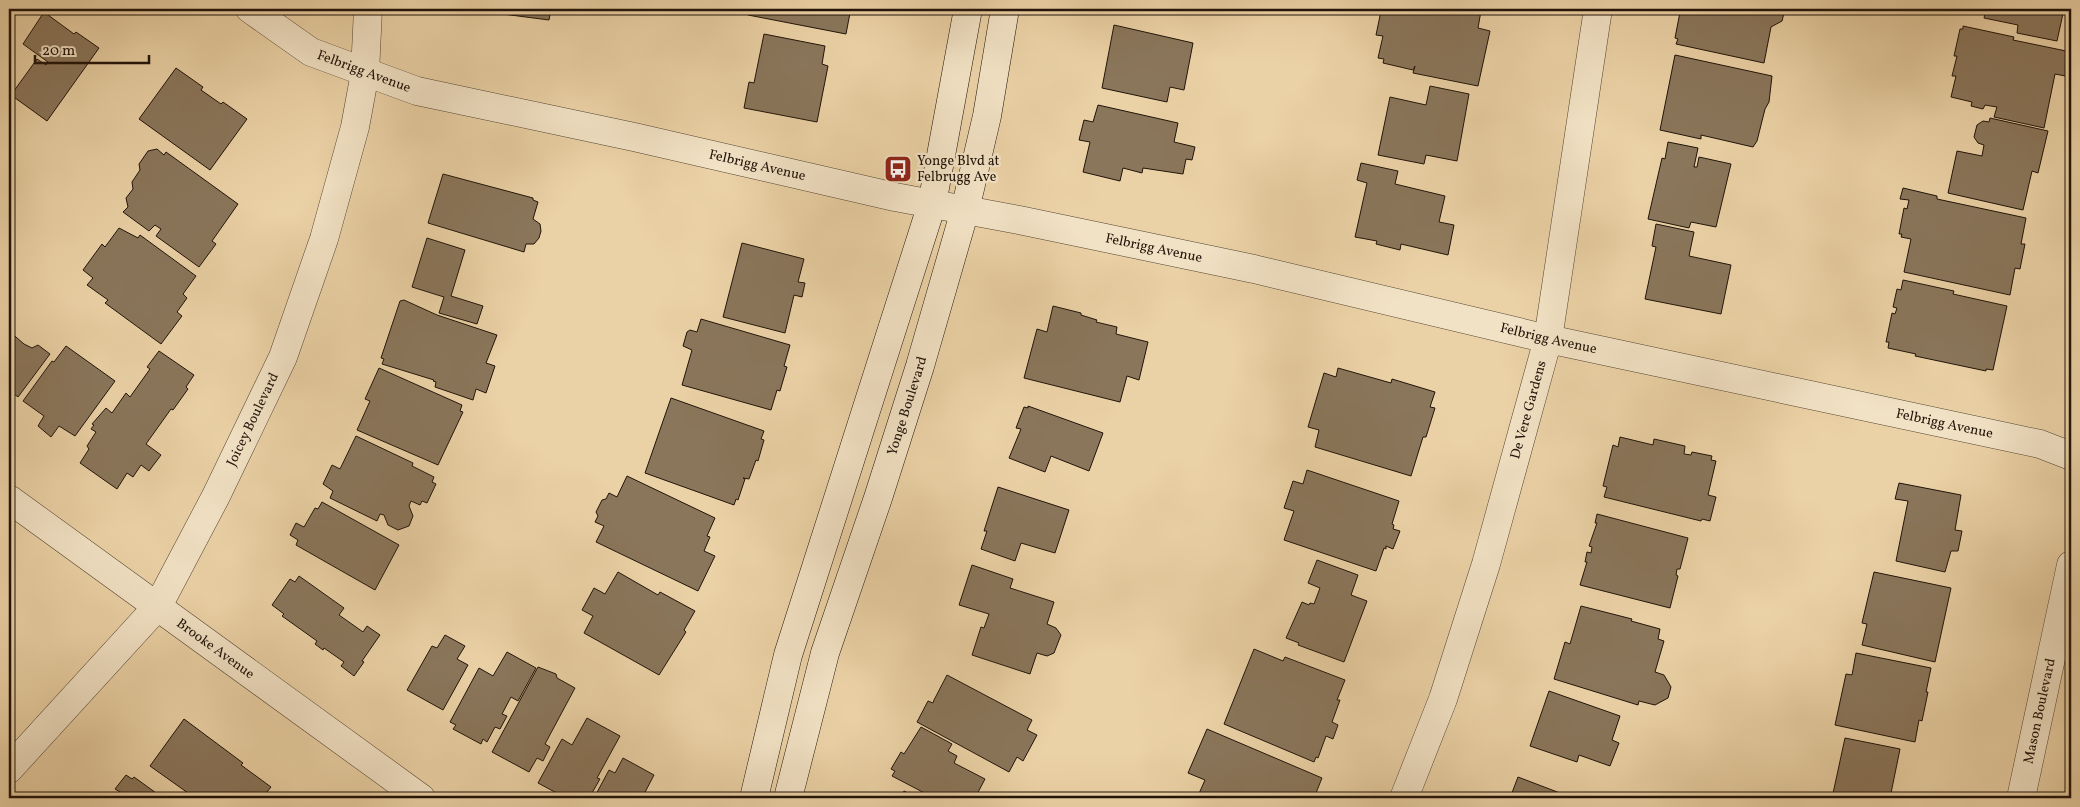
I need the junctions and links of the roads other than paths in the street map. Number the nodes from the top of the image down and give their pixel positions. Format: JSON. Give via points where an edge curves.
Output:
{"nodes":[{"id":1,"x":250,"y":9,"type":"edge"},
{"id":2,"x":368,"y":9,"type":"edge"},
{"id":3,"x":968,"y":9,"type":"edge"},
{"id":4,"x":1005,"y":9,"type":"edge"},
{"id":5,"x":1598,"y":9,"type":"edge"},
{"id":6,"x":365,"y":73,"type":"junction"},
{"id":7,"x":932,"y":204,"type":"junction"},
{"id":8,"x":964,"y":210,"type":"junction"},
{"id":9,"x":1548,"y":339,"type":"junction"},
{"id":10,"x":2071,"y":456,"type":"edge"},
{"id":11,"x":9,"y":498,"type":"edge"},
{"id":12,"x":2071,"y":565,"type":"edge"},
{"id":13,"x":158,"y":606,"type":"junction"},
{"id":14,"x":9,"y":769,"type":"edge"},
{"id":15,"x":421,"y":798,"type":"edge"},
{"id":16,"x":754,"y":798,"type":"edge"},
{"id":17,"x":788,"y":798,"type":"edge"},
{"id":18,"x":1404,"y":798,"type":"edge"},
{"id":19,"x":2021,"y":798,"type":"edge"}],
"edges":[{"from":1,"to":6,"type":"street","name":"Felbrigg Avenue","via":[[311,52]]},
{"from":2,"to":6,"type":"street","name":"Joicey Boulevard"},
{"from":3,"to":7,"type":"street"},
{"from":4,"to":8,"type":"street","name":"Yonge Boulevard","via":[[987,116]]},
{"from":5,"to":9,"type":"street","name":"De Vere Gardens"},
{"from":6,"to":7,"type":"street","name":"Felbrigg Avenue","via":[[417,91]]},
{"from":6,"to":13,"type":"street","name":"Joicey Boulevard","via":[[355,127],[324,239],[283,357]]},
{"from":7,"to":8,"type":"street","name":"Felbrigg Avenue"},
{"from":7,"to":16,"type":"street","via":[[788,654]]},
{"from":8,"to":9,"type":"street","name":"Felbrigg Avenue","via":[[1254,269]]},
{"from":8,"to":17,"type":"street","name":"Yonge Boulevard","via":[[920,366],[825,653]]},
{"from":9,"to":10,"type":"street","name":"Felbrigg Avenue","via":[[2040,444]]},
{"from":9,"to":18,"type":"street","name":"De Vere Gardens","via":[[1486,564],[1443,699]]},
{"from":11,"to":13,"type":"street","name":"Brooke Avenue"},
{"from":12,"to":19,"type":"street","name":"Mason Boulevard"},
{"from":13,"to":14,"type":"street","name":"Joicey Boulevard"},
{"from":13,"to":15,"type":"street","name":"Brooke Avenue"}]}
